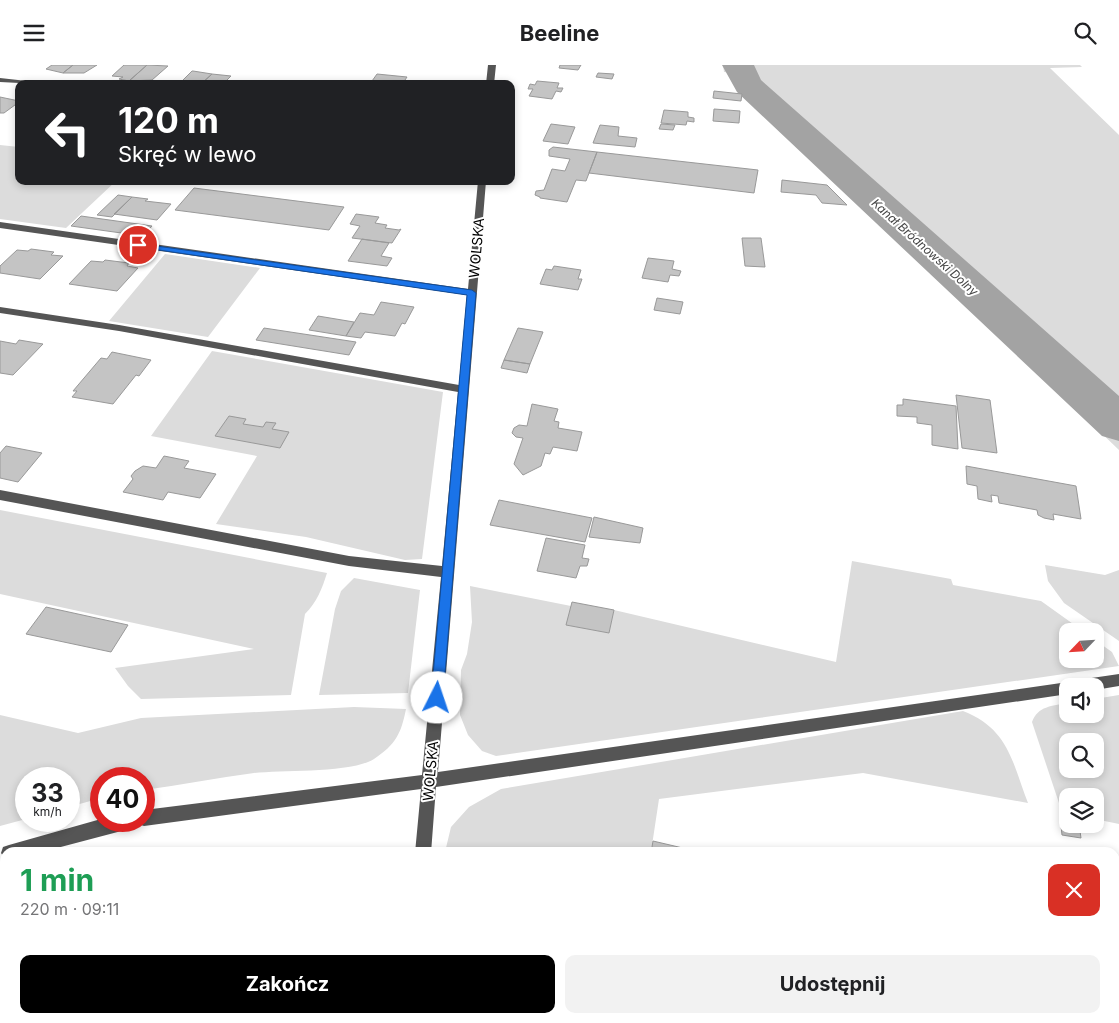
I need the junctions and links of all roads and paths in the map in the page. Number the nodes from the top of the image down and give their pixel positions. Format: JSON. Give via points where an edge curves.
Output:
{"nodes":[{"id":1,"x":492,"y":65,"type":"edge"},
{"id":2,"x":0,"y":80,"type":"edge"},
{"id":3,"x":490,"y":80,"type":"edge"},
{"id":4,"x":15,"y":82,"type":"edge"},
{"id":5,"x":482,"y":185,"type":"edge"},
{"id":6,"x":0,"y":225,"type":"edge"},
{"id":7,"x":472,"y":293,"type":"junction"},
{"id":8,"x":0,"y":310,"type":"edge"},
{"id":9,"x":463,"y":389,"type":"junction"},
{"id":10,"x":0,"y":495,"type":"edge"},
{"id":11,"x":447,"y":572,"type":"junction"},
{"id":12,"x":1119,"y":680,"type":"edge"},
{"id":13,"x":1104,"y":682,"type":"edge"},
{"id":14,"x":1059,"y":689,"type":"edge"},
{"id":15,"x":429,"y":781,"type":"junction"},
{"id":16,"x":155,"y":817,"type":"edge"},
{"id":17,"x":90,"y":830,"type":"edge"},
{"id":18,"x":30,"y":847,"type":"edge"},
{"id":19,"x":424,"y":847,"type":"edge"}],
"edges":[{"from":1,"to":3,"type":"street"},
{"from":2,"to":4,"type":"street"},
{"from":5,"to":7,"type":"street","name":"WOLSKA"},
{"from":6,"to":7,"type":"street"},
{"from":7,"to":9,"type":"street","name":"WOLSKA"},
{"from":8,"to":9,"type":"street"},
{"from":9,"to":11,"type":"street","name":"WOLSKA"},
{"from":10,"to":11,"type":"street","via":[[349,561]]},
{"from":11,"to":15,"type":"street","name":"WOLSKA"},
{"from":12,"to":13,"type":"street"},
{"from":14,"to":15,"type":"street"},
{"from":15,"to":16,"type":"street"},
{"from":15,"to":19,"type":"street","name":"WOLSKA"},
{"from":17,"to":18,"type":"street"}]}
